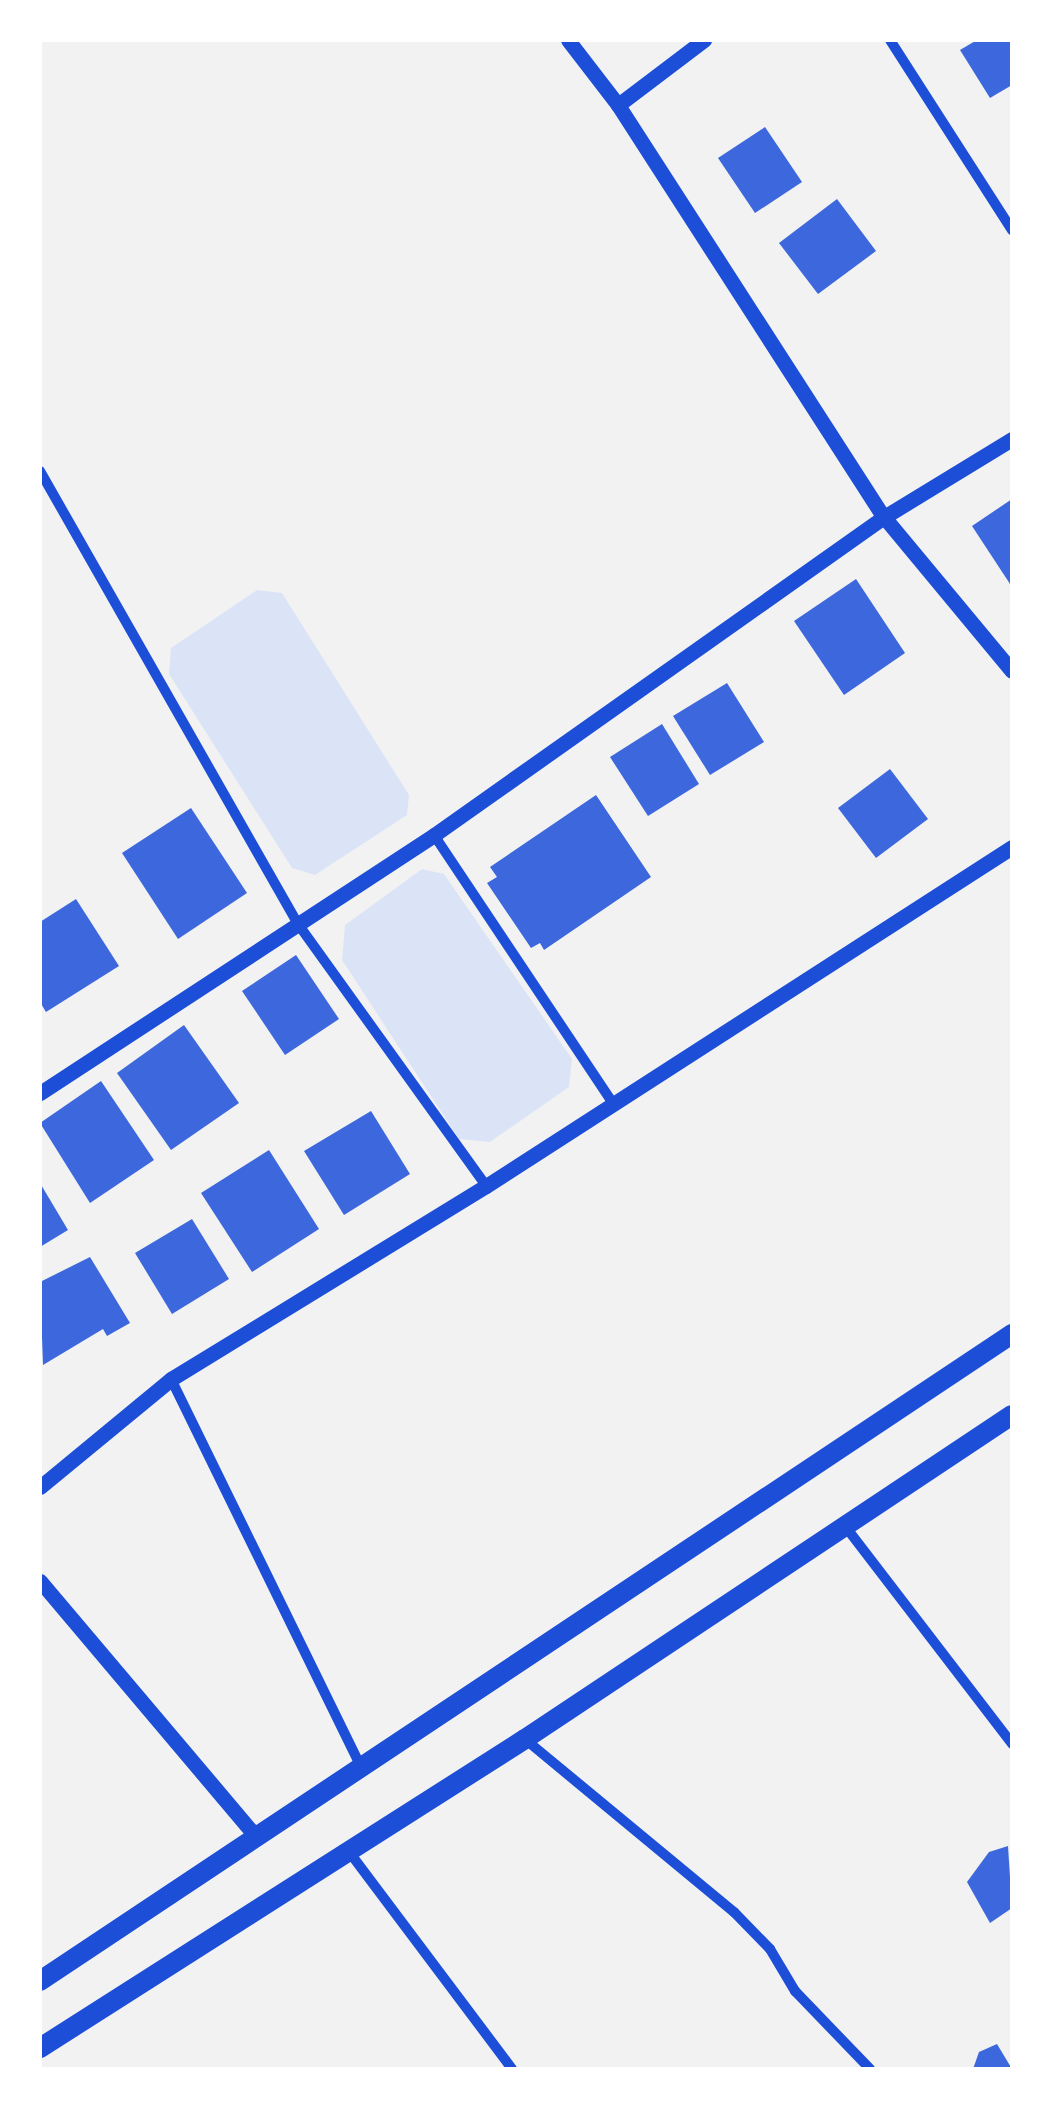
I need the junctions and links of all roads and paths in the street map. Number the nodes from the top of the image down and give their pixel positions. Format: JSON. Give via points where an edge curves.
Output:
{"nodes":[{"id":1,"x":568,"y":40,"type":"edge"},
{"id":2,"x":704,"y":40,"type":"edge"},
{"id":3,"x":890,"y":40,"type":"edge"},
{"id":4,"x":618,"y":105,"type":"junction"},
{"id":5,"x":1012,"y":230,"type":"edge"},
{"id":6,"x":1012,"y":440,"type":"edge"},
{"id":7,"x":40,"y":471,"type":"edge"},
{"id":8,"x":884,"y":517,"type":"junction"},
{"id":9,"x":1012,"y":671,"type":"edge"},
{"id":10,"x":434,"y":835,"type":"junction"},
{"id":11,"x":1012,"y":847,"type":"edge"},
{"id":12,"x":298,"y":924,"type":"junction"},
{"id":13,"x":40,"y":1093,"type":"edge"},
{"id":14,"x":613,"y":1103,"type":"junction"},
{"id":15,"x":486,"y":1186,"type":"junction"},
{"id":16,"x":1012,"y":1334,"type":"edge"},
{"id":17,"x":171,"y":1379,"type":"junction"},
{"id":18,"x":1012,"y":1414,"type":"edge"},
{"id":19,"x":40,"y":1486,"type":"edge"},
{"id":20,"x":845,"y":1525,"type":"junction"},
{"id":21,"x":40,"y":1581,"type":"edge"},
{"id":22,"x":526,"y":1739,"type":"junction"},
{"id":23,"x":1012,"y":1744,"type":"edge"},
{"id":24,"x":361,"y":1767,"type":"junction"},
{"id":25,"x":256,"y":1837,"type":"junction"},
{"id":26,"x":350,"y":1853,"type":"junction"},
{"id":27,"x":40,"y":1980,"type":"edge"},
{"id":28,"x":40,"y":2048,"type":"edge"},
{"id":29,"x":512,"y":2069,"type":"edge"},
{"id":30,"x":870,"y":2069,"type":"edge"}],
"edges":[{"from":1,"to":4,"type":"street"},
{"from":2,"to":4,"type":"street"},
{"from":3,"to":5,"type":"street"},
{"from":4,"to":8,"type":"street"},
{"from":6,"to":8,"type":"street"},
{"from":7,"to":12,"type":"street"},
{"from":8,"to":9,"type":"street"},
{"from":8,"to":10,"type":"street"},
{"from":10,"to":12,"type":"street"},
{"from":10,"to":14,"type":"street"},
{"from":11,"to":14,"type":"street"},
{"from":12,"to":13,"type":"street"},
{"from":12,"to":15,"type":"street"},
{"from":14,"to":15,"type":"street"},
{"from":15,"to":17,"type":"street"},
{"from":16,"to":24,"type":"highway"},
{"from":17,"to":19,"type":"street"},
{"from":17,"to":24,"type":"street"},
{"from":18,"to":20,"type":"highway"},
{"from":20,"to":22,"type":"highway"},
{"from":20,"to":23,"type":"street"},
{"from":21,"to":25,"type":"street"},
{"from":22,"to":26,"type":"highway"},
{"from":22,"to":30,"type":"street","via":[[734,1912],[770,1949],[795,1991]]},
{"from":24,"to":25,"type":"highway"},
{"from":25,"to":27,"type":"highway"},
{"from":26,"to":28,"type":"highway"},
{"from":26,"to":29,"type":"street"}]}
